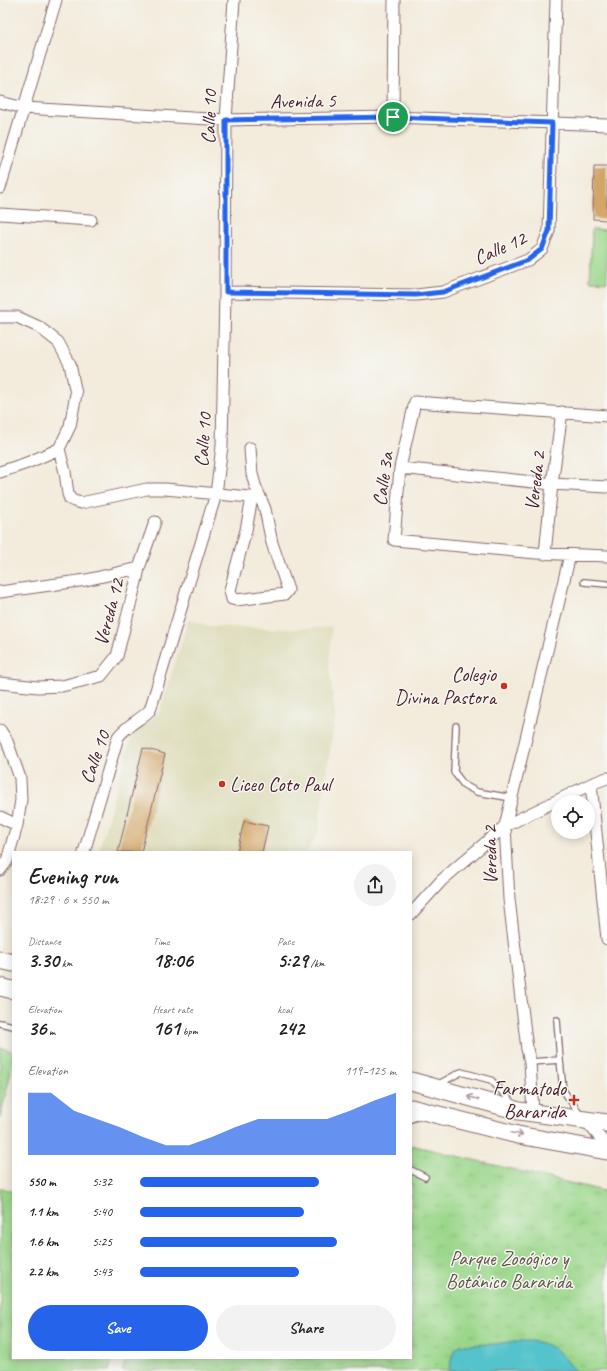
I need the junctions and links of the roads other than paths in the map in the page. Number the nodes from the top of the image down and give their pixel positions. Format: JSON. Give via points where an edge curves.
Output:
{"nodes":[{"id":1,"x":56,"y":0,"type":"edge"},
{"id":2,"x":234,"y":0,"type":"edge"},
{"id":3,"x":394,"y":0,"type":"edge"},
{"id":4,"x":556,"y":0,"type":"edge"},
{"id":5,"x":0,"y":102,"type":"edge"},
{"id":6,"x":24,"y":108,"type":"junction"},
{"id":7,"x":393,"y":117,"type":"junction"},
{"id":8,"x":226,"y":120,"type":"junction"},
{"id":9,"x":552,"y":123,"type":"junction"},
{"id":10,"x":607,"y":125,"type":"edge"},
{"id":11,"x":5,"y":157,"type":"edge"},
{"id":12,"x":0,"y":188,"type":"edge"},
{"id":13,"x":0,"y":214,"type":"edge"},
{"id":14,"x":91,"y":220,"type":"dead end"},
{"id":15,"x":226,"y":292,"type":"junction"},
{"id":16,"x":0,"y":317,"type":"edge"},
{"id":17,"x":562,"y":412,"type":"junction"},
{"id":18,"x":607,"y":416,"type":"edge"},
{"id":19,"x":250,"y":448,"type":"dead end"},
{"id":20,"x":59,"y":449,"type":"junction"},
{"id":21,"x":400,"y":468,"type":"junction"},
{"id":22,"x":0,"y":472,"type":"edge"},
{"id":23,"x":552,"y":484,"type":"junction"},
{"id":24,"x":607,"y":487,"type":"edge"},
{"id":25,"x":216,"y":494,"type":"junction"},
{"id":26,"x":256,"y":498,"type":"junction"},
{"id":27,"x":155,"y":522,"type":"dead end"},
{"id":28,"x":545,"y":554,"type":"junction"},
{"id":29,"x":570,"y":555,"type":"junction"},
{"id":30,"x":607,"y":556,"type":"edge"},
{"id":31,"x":139,"y":568,"type":"junction"},
{"id":32,"x":584,"y":582,"type":"dead end"},
{"id":33,"x":607,"y":584,"type":"edge"},
{"id":34,"x":0,"y":592,"type":"edge"},
{"id":35,"x":0,"y":683,"type":"edge"},
{"id":36,"x":456,"y":726,"type":"dead end"},
{"id":37,"x":0,"y":730,"type":"edge"},
{"id":38,"x":607,"y":778,"type":"edge"},
{"id":39,"x":591,"y":784,"type":"junction"},
{"id":40,"x":512,"y":798,"type":"junction"},
{"id":41,"x":0,"y":817,"type":"edge"},
{"id":42,"x":17,"y":825,"type":"junction"},
{"id":43,"x":505,"y":826,"type":"junction"},
{"id":44,"x":84,"y":851,"type":"edge"},
{"id":45,"x":0,"y":870,"type":"edge"},
{"id":46,"x":412,"y":913,"type":"edge"},
{"id":47,"x":607,"y":939,"type":"edge"},
{"id":48,"x":0,"y":960,"type":"edge"},
{"id":49,"x":12,"y":963,"type":"edge"},
{"id":50,"x":0,"y":986,"type":"edge"},
{"id":51,"x":12,"y":990,"type":"edge"},
{"id":52,"x":558,"y":1020,"type":"dead end"},
{"id":53,"x":0,"y":1023,"type":"edge"},
{"id":54,"x":12,"y":1026,"type":"edge"},
{"id":55,"x":560,"y":1060,"type":"junction"},
{"id":56,"x":530,"y":1062,"type":"junction"},
{"id":57,"x":412,"y":1081,"type":"edge"},
{"id":58,"x":412,"y":1108,"type":"edge"},
{"id":59,"x":526,"y":1112,"type":"junction"},
{"id":60,"x":428,"y":1113,"type":"junction"},
{"id":61,"x":412,"y":1120,"type":"edge"},
{"id":62,"x":586,"y":1121,"type":"junction"},
{"id":63,"x":607,"y":1123,"type":"edge"},
{"id":64,"x":607,"y":1146,"type":"edge"},
{"id":65,"x":607,"y":1151,"type":"edge"},
{"id":66,"x":412,"y":1170,"type":"edge"},
{"id":67,"x":425,"y":1176,"type":"dead end"}],
"edges":[{"from":1,"to":6,"type":"street"},
{"from":2,"to":8,"type":"street","name":"Calle 10"},
{"from":3,"to":7,"type":"street"},
{"from":4,"to":9,"type":"street","name":"Calle 12"},
{"from":5,"to":6,"type":"street","name":"Avenida 5"},
{"from":6,"to":8,"type":"street","name":"Avenida 5"},
{"from":6,"to":11,"type":"street"},
{"from":7,"to":8,"type":"street","name":"Avenida 5"},
{"from":7,"to":9,"type":"street","name":"Avenida 5"},
{"from":8,"to":15,"type":"street","name":"Calle 10"},
{"from":9,"to":10,"type":"street","name":"Avenida 5"},
{"from":9,"to":15,"type":"street","name":"Calle 12","via":[[549,231],[542,249],[528,260],[443,292],[416,295]]},
{"from":11,"to":12,"type":"street"},
{"from":13,"to":14,"type":"street"},
{"from":15,"to":25,"type":"street","name":"Calle 10","via":[[222,446]]},
{"from":16,"to":20,"type":"street","via":[[17,317],[39,327],[58,342],[70,364],[76,394],[70,426]]},
{"from":17,"to":18,"type":"street","name":"Calle 3a"},
{"from":17,"to":21,"type":"street","name":"Calle 3a","via":[[415,402]]},
{"from":17,"to":23,"type":"street","name":"Vereda 2"},
{"from":19,"to":26,"type":"street"},
{"from":20,"to":22,"type":"street"},
{"from":20,"to":25,"type":"street","via":[[68,494],[74,502],[81,503],[147,489]]},
{"from":21,"to":23,"type":"street"},
{"from":21,"to":28,"type":"street","name":"Calle 3a","via":[[394,540]]},
{"from":23,"to":24,"type":"street"},
{"from":23,"to":28,"type":"street","name":"Vereda 2"},
{"from":25,"to":26,"type":"street"},
{"from":25,"to":44,"type":"street","name":"Calle 10","via":[[150,710],[125,728],[118,737]]},
{"from":26,"to":26,"type":"street","via":[[265,509],[275,554],[288,590],[285,594],[236,600],[232,599],[230,590]]},
{"from":27,"to":31,"type":"street"},
{"from":28,"to":29,"type":"street","name":"Calle 3a"},
{"from":29,"to":30,"type":"street","name":"Calle 3a"},
{"from":29,"to":40,"type":"street","name":"Vereda 2"},
{"from":31,"to":34,"type":"street","name":"Vereda 12","via":[[86,580]]},
{"from":31,"to":35,"type":"street","name":"Vereda 12","via":[[117,656],[100,676],[62,686],[38,687]]},
{"from":32,"to":33,"type":"lane"},
{"from":36,"to":40,"type":"lane","via":[[454,772],[464,785],[477,792]]},
{"from":37,"to":42,"type":"street","via":[[7,741],[20,778]]},
{"from":38,"to":39,"type":"street"},
{"from":39,"to":43,"type":"street"},
{"from":39,"to":47,"type":"street"},
{"from":40,"to":43,"type":"street","name":"Vereda 2"},
{"from":41,"to":42,"type":"street"},
{"from":42,"to":45,"type":"street","via":[[7,861]]},
{"from":43,"to":46,"type":"street","via":[[442,880]]},
{"from":43,"to":56,"type":"street","name":"Vereda 2","via":[[510,899]]},
{"from":48,"to":49,"type":"main road"},
{"from":50,"to":51,"type":"main road"},
{"from":52,"to":55,"type":"lane"},
{"from":53,"to":54,"type":"lane"},
{"from":55,"to":56,"type":"lane"},
{"from":55,"to":62,"type":"lane","via":[[563,1090]]},
{"from":56,"to":59,"type":"street","name":"Vereda 2"},
{"from":59,"to":57,"type":"main road","one_way":true},
{"from":58,"to":60,"type":"main road"},
{"from":59,"to":62,"type":"main road"},
{"from":60,"to":61,"type":"lane"},
{"from":60,"to":65,"type":"main road","one_way":true},
{"from":62,"to":63,"type":"main road"},
{"from":62,"to":64,"type":"street"},
{"from":66,"to":67,"type":"lane"}]}
